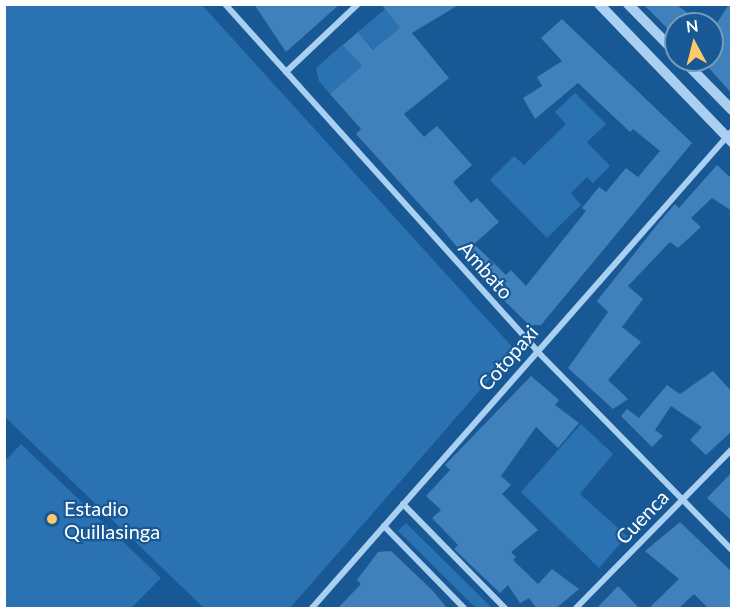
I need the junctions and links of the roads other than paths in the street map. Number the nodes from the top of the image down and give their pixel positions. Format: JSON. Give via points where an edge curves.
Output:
{"nodes":[{"id":1,"x":225,"y":4,"type":"edge"},
{"id":2,"x":358,"y":4,"type":"edge"},
{"id":3,"x":598,"y":4,"type":"edge"},
{"id":4,"x":628,"y":4,"type":"edge"},
{"id":5,"x":664,"y":41,"type":"edge"},
{"id":6,"x":286,"y":72,"type":"junction"},
{"id":7,"x":695,"y":72,"type":"edge"},
{"id":8,"x":732,"y":110,"type":"edge"},
{"id":9,"x":730,"y":137,"type":"edge"},
{"id":10,"x":536,"y":351,"type":"junction"},
{"id":11,"x":732,"y":450,"type":"edge"},
{"id":12,"x":681,"y":501,"type":"junction"},
{"id":13,"x":403,"y":504,"type":"junction"},
{"id":14,"x":384,"y":526,"type":"junction"},
{"id":15,"x":732,"y":550,"type":"edge"},
{"id":16,"x":312,"y":609,"type":"edge"},
{"id":17,"x":464,"y":609,"type":"edge"},
{"id":18,"x":505,"y":609,"type":"edge"},
{"id":19,"x":576,"y":609,"type":"edge"}],
"edges":[{"from":1,"to":6,"type":"street","name":"Ambato"},
{"from":2,"to":6,"type":"street"},
{"from":3,"to":9,"type":"street"},
{"from":4,"to":5,"type":"street"},
{"from":6,"to":10,"type":"street","name":"Ambato"},
{"from":7,"to":8,"type":"street"},
{"from":9,"to":10,"type":"street","name":"Cotopaxi"},
{"from":10,"to":12,"type":"street","name":"Ambato"},
{"from":10,"to":13,"type":"street","name":"Cotopaxi"},
{"from":11,"to":12,"type":"street","name":"Cuenca"},
{"from":12,"to":15,"type":"street","name":"Ambato"},
{"from":12,"to":19,"type":"street","name":"Cuenca"},
{"from":13,"to":14,"type":"street","name":"Cotopaxi"},
{"from":13,"to":18,"type":"street"},
{"from":14,"to":16,"type":"street","name":"Cotopaxi"},
{"from":14,"to":17,"type":"street"}]}
